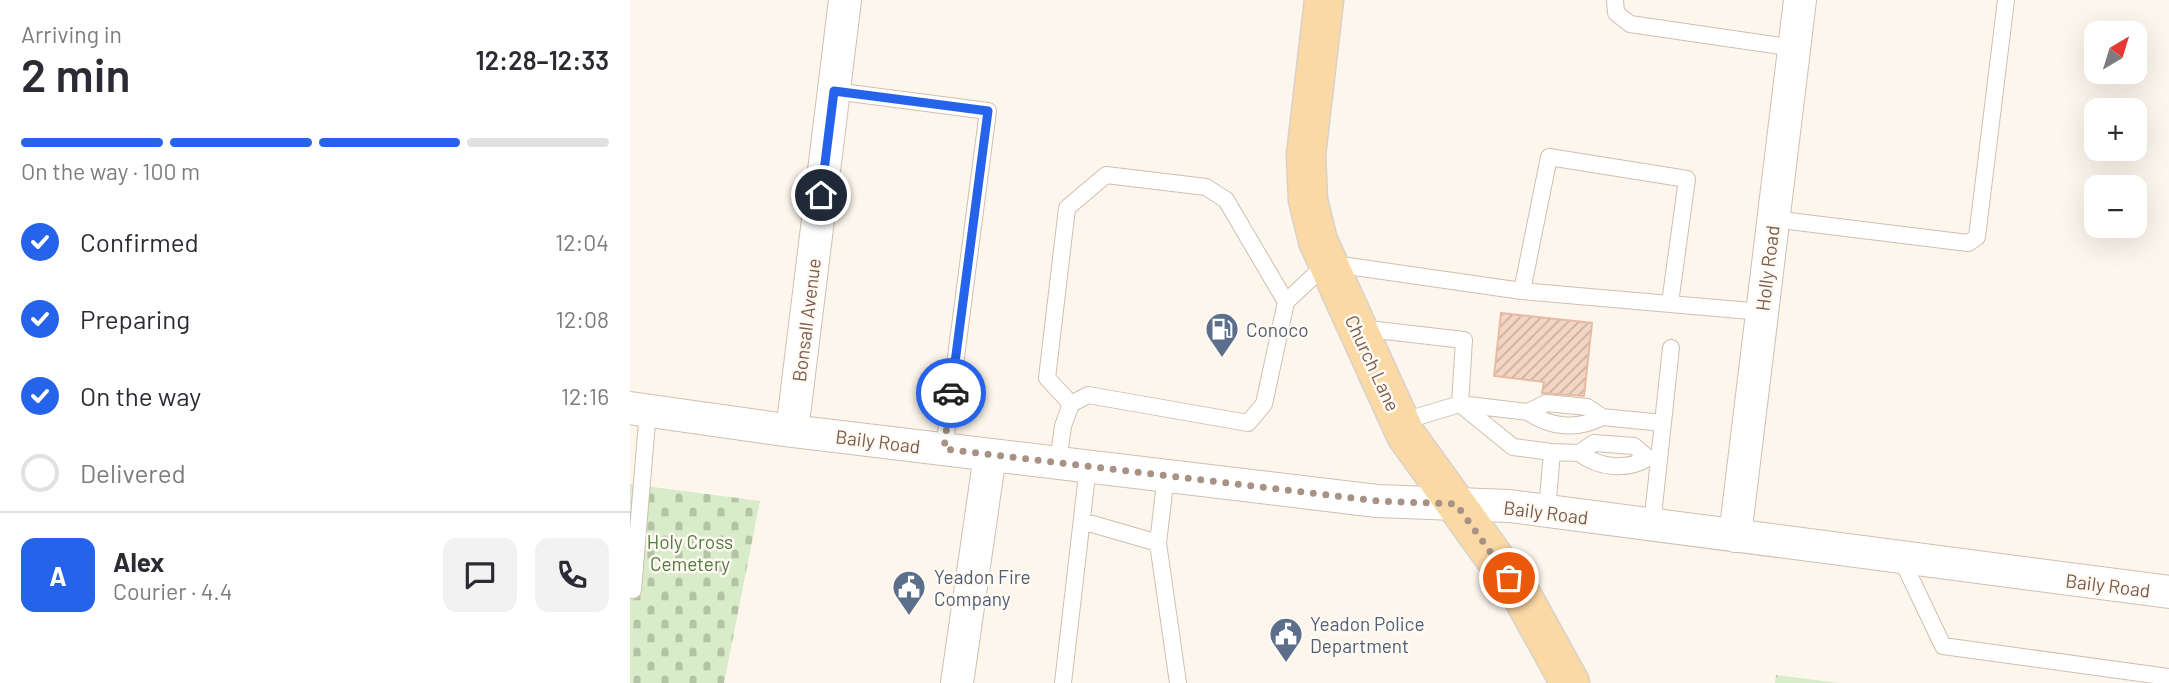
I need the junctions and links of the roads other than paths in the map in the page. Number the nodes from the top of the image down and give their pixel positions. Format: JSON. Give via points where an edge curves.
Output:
{"nodes":[{"id":1,"x":845,"y":0,"type":"edge"},
{"id":2,"x":1324,"y":0,"type":"edge"},
{"id":3,"x":1615,"y":0,"type":"edge"},
{"id":4,"x":1800,"y":0,"type":"edge"},
{"id":5,"x":2007,"y":0,"type":"edge"},
{"id":6,"x":1794,"y":48,"type":"junction"},
{"id":7,"x":834,"y":91,"type":"junction"},
{"id":8,"x":1773,"y":219,"type":"junction"},
{"id":9,"x":1327,"y":263,"type":"junction"},
{"id":10,"x":1522,"y":291,"type":"junction"},
{"id":11,"x":1286,"y":302,"type":"junction"},
{"id":12,"x":1670,"y":303,"type":"junction"},
{"id":13,"x":1762,"y":312,"type":"junction"},
{"id":14,"x":1357,"y":328,"type":"junction"},
{"id":15,"x":1671,"y":348,"type":"dead end"},
{"id":16,"x":1071,"y":404,"type":"junction"},
{"id":17,"x":1460,"y":404,"type":"junction"},
{"id":18,"x":639,"y":409,"type":"edge"},
{"id":19,"x":1400,"y":422,"type":"junction"},
{"id":20,"x":1663,"y":423,"type":"junction"},
{"id":21,"x":792,"y":431,"type":"junction"},
{"id":22,"x":944,"y":449,"type":"junction"},
{"id":23,"x":1552,"y":452,"type":"junction"},
{"id":24,"x":990,"y":455,"type":"junction"},
{"id":25,"x":1654,"y":458,"type":"junction"},
{"id":26,"x":1073,"y":464,"type":"junction"},
{"id":27,"x":1166,"y":475,"type":"junction"},
{"id":28,"x":1456,"y":504,"type":"junction"},
{"id":29,"x":1547,"y":511,"type":"junction"},
{"id":30,"x":1082,"y":521,"type":"junction"},
{"id":31,"x":1652,"y":525,"type":"junction"},
{"id":32,"x":1735,"y":536,"type":"junction"},
{"id":33,"x":1158,"y":543,"type":"junction"},
{"id":34,"x":1901,"y":558,"type":"junction"},
{"id":35,"x":2168,"y":587,"type":"edge"},
{"id":36,"x":630,"y":590,"type":"edge"},
{"id":37,"x":2169,"y":677,"type":"edge"},
{"id":38,"x":957,"y":683,"type":"edge"},
{"id":39,"x":1063,"y":683,"type":"edge"},
{"id":40,"x":1178,"y":683,"type":"edge"},
{"id":41,"x":1570,"y":683,"type":"edge"}],
"edges":[{"from":1,"to":7,"type":"street","name":"Bonsall Avenue"},
{"from":2,"to":9,"type":"main road","name":"Church Lane","via":[[1306,179],[1311,219]]},
{"from":3,"to":6,"type":"lane","via":[[1616,13],[1630,24]]},
{"from":4,"to":6,"type":"street","name":"Holly Road"},
{"from":5,"to":8,"type":"lane","via":[[1977,237],[1968,243]]},
{"from":6,"to":8,"type":"street","name":"Holly Road"},
{"from":7,"to":21,"type":"street","name":"Bonsall Avenue"},
{"from":7,"to":22,"type":"lane","via":[[988,111]]},
{"from":8,"to":13,"type":"street","name":"Holly Road"},
{"from":9,"to":10,"type":"lane"},
{"from":9,"to":11,"type":"lane"},
{"from":9,"to":14,"type":"main road","name":"Church Lane"},
{"from":10,"to":12,"type":"lane"},
{"from":10,"to":12,"type":"lane","via":[[1549,157],[1687,179]]},
{"from":11,"to":16,"type":"lane","via":[[1264,404],[1248,422],[1088,395]]},
{"from":11,"to":16,"type":"lane","via":[[1226,200],[1206,187],[1105,175],[1067,208],[1047,378]]},
{"from":12,"to":13,"type":"lane"},
{"from":13,"to":32,"type":"street","name":"Holly Road"},
{"from":14,"to":17,"type":"lane","via":[[1464,340]]},
{"from":14,"to":19,"type":"main road","name":"Church Lane"},
{"from":15,"to":20,"type":"lane"},
{"from":16,"to":26,"type":"lane","via":[[1063,426]]},
{"from":17,"to":19,"type":"lane"},
{"from":17,"to":20,"type":"lane","via":[[1528,412],[1546,403],[1587,407],[1602,418]]},
{"from":17,"to":23,"type":"lane","via":[[1513,447]]},
{"from":18,"to":21,"type":"street","name":"Baily Road"},
{"from":18,"to":36,"type":"lane","via":[[638,537]]},
{"from":19,"to":28,"type":"main road","name":"Church Lane"},
{"from":20,"to":25,"type":"lane"},
{"from":21,"to":22,"type":"street","name":"Baily Road"},
{"from":22,"to":24,"type":"street","name":"Baily Road"},
{"from":23,"to":25,"type":"lane","via":[[1579,453],[1594,443],[1634,446]]},
{"from":23,"to":29,"type":"lane"},
{"from":24,"to":26,"type":"street","name":"Baily Road"},
{"from":24,"to":38,"type":"street"},
{"from":25,"to":31,"type":"lane"},
{"from":26,"to":27,"type":"street","name":"Baily Road"},
{"from":26,"to":30,"type":"lane"},
{"from":27,"to":28,"type":"street","name":"Baily Road","via":[[1377,501]]},
{"from":27,"to":33,"type":"lane"},
{"from":28,"to":29,"type":"street","name":"Baily Road"},
{"from":28,"to":41,"type":"main road","name":"Church Lane","via":[[1522,596]]},
{"from":29,"to":31,"type":"street","name":"Baily Road"},
{"from":30,"to":33,"type":"lane"},
{"from":30,"to":39,"type":"lane"},
{"from":31,"to":32,"type":"street","name":"Baily Road"},
{"from":32,"to":34,"type":"street","name":"Baily Road"},
{"from":33,"to":40,"type":"lane"},
{"from":34,"to":35,"type":"street","name":"Baily Road"},
{"from":34,"to":37,"type":"lane","via":[[1943,646]]}]}
